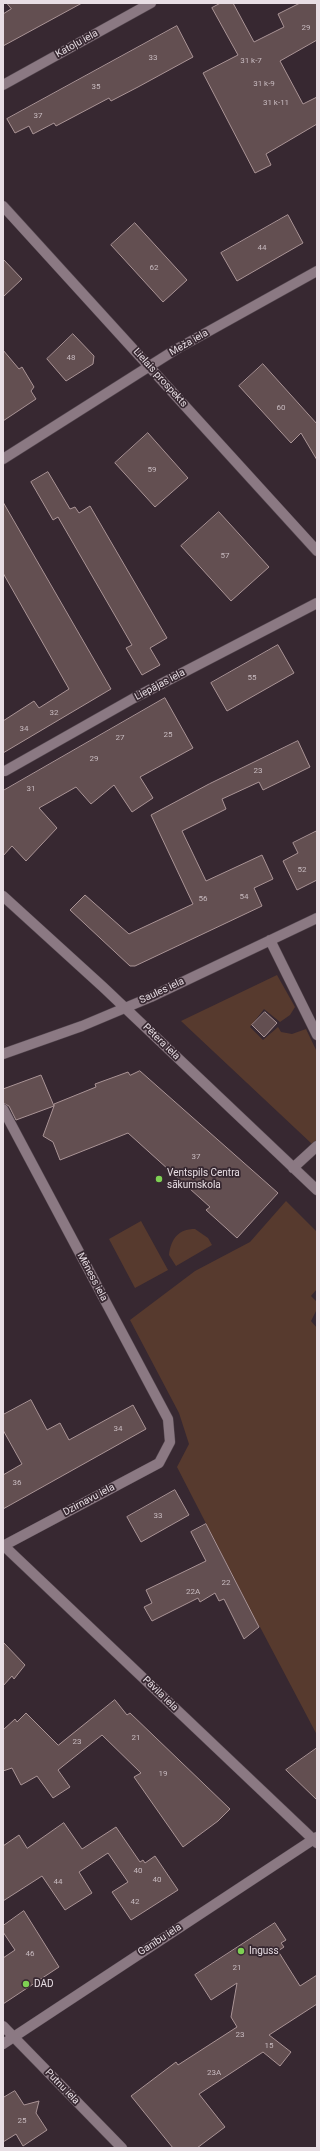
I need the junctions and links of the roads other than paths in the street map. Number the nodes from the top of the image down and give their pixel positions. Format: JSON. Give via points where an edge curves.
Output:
{"nodes":[{"id":1,"x":151,"y":3,"type":"edge"},
{"id":2,"x":3,"y":84,"type":"edge"},
{"id":3,"x":3,"y":206,"type":"edge"},
{"id":4,"x":317,"y":271,"type":"edge"},
{"id":5,"x":150,"y":367,"type":"junction"},
{"id":6,"x":3,"y":459,"type":"edge"},
{"id":7,"x":317,"y":551,"type":"edge"},
{"id":8,"x":317,"y":603,"type":"edge"},
{"id":9,"x":5,"y":771,"type":"dead end"},
{"id":10,"x":3,"y":896,"type":"edge"},
{"id":11,"x":317,"y":918,"type":"edge"},
{"id":12,"x":270,"y":940,"type":"junction"},
{"id":13,"x":125,"y":1008,"type":"junction"},
{"id":14,"x":316,"y":1030,"type":"edge"},
{"id":15,"x":3,"y":1054,"type":"edge"},
{"id":16,"x":3,"y":1109,"type":"edge"},
{"id":17,"x":317,"y":1146,"type":"edge"},
{"id":18,"x":293,"y":1168,"type":"junction"},
{"id":19,"x":317,"y":1190,"type":"edge"},
{"id":20,"x":168,"y":1449,"type":"joint"},
{"id":21,"x":3,"y":1545,"type":"edge"},
{"id":22,"x":316,"y":1840,"type":"edge"},
{"id":23,"x":3,"y":2026,"type":"edge"},
{"id":24,"x":14,"y":2037,"type":"junction"},
{"id":25,"x":3,"y":2044,"type":"edge"},
{"id":26,"x":122,"y":2148,"type":"edge"}],
"edges":[{"from":1,"to":2,"type":"street","name":"Katoļu iela"},
{"from":3,"to":5,"type":"street","name":"Lielais prospekts"},
{"from":4,"to":5,"type":"street","name":"Meža iela","via":[[174,350]]},
{"from":5,"to":6,"type":"street","name":"Meža iela"},
{"from":5,"to":7,"type":"street","name":"Lielais prospekts"},
{"from":8,"to":9,"type":"street","name":"Liepājas iela","via":[[134,698]]},
{"from":10,"to":13,"type":"street","name":"Pētera iela"},
{"from":11,"to":12,"type":"street","name":"Saules iela"},
{"from":12,"to":13,"type":"street","name":"Saules iela"},
{"from":12,"to":14,"type":"street"},
{"from":13,"to":15,"type":"street","name":"Saules iela"},
{"from":13,"to":18,"type":"street","name":"Pētera iela"},
{"from":16,"to":20,"type":"street","name":"Mēness iela","via":[[168,1419]]},
{"from":17,"to":18,"type":"street"},
{"from":18,"to":19,"type":"street","name":"Pētera iela"},
{"from":20,"to":21,"type":"street","name":"Dzirnavu iela","via":[[160,1463]]},
{"from":21,"to":22,"type":"street","name":"Pāvila iela"},
{"from":22,"to":24,"type":"street","name":"Ganību iela"},
{"from":23,"to":24,"type":"street","name":"Putnu iela"},
{"from":24,"to":25,"type":"street","name":"Ganību iela"},
{"from":24,"to":26,"type":"street","name":"Putnu iela"}]}
